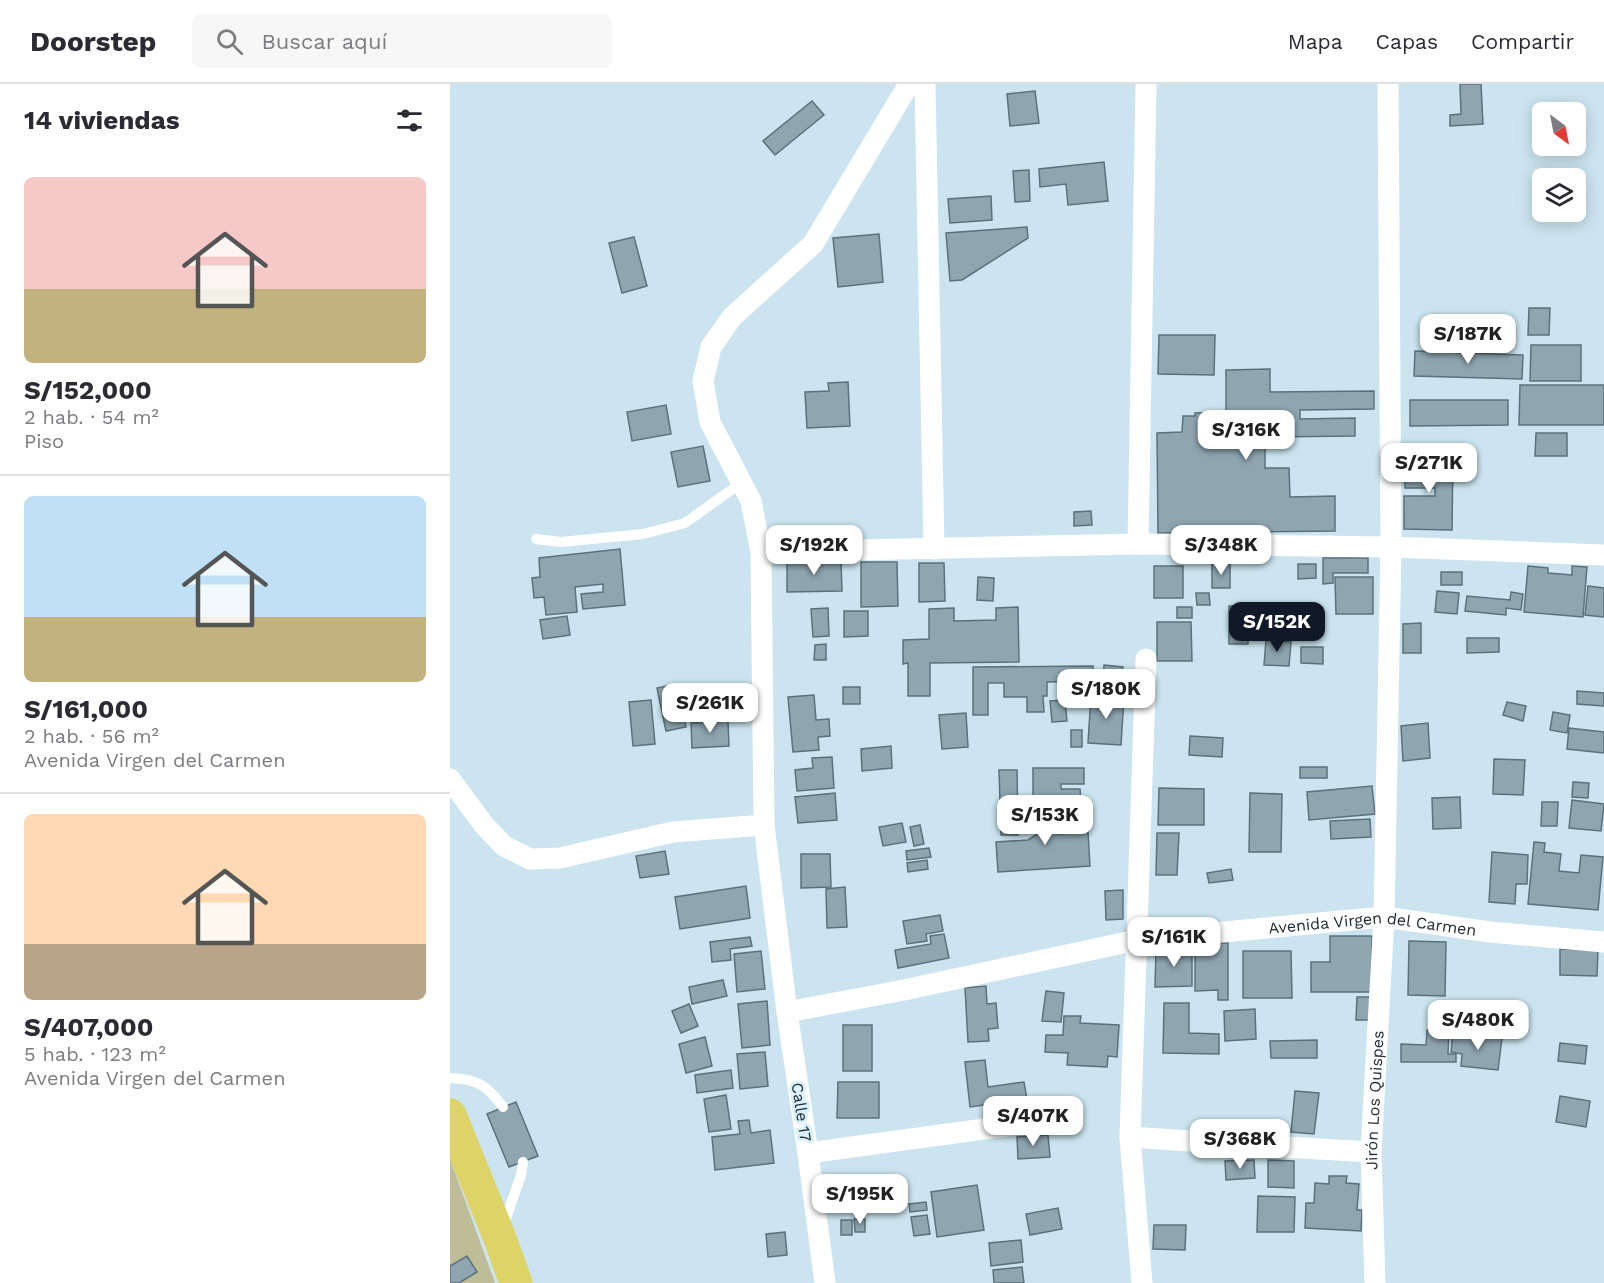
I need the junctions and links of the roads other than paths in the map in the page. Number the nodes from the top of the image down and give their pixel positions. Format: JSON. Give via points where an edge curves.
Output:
{"nodes":[{"id":1,"x":909,"y":84,"type":"edge"},
{"id":2,"x":925,"y":84,"type":"edge"},
{"id":3,"x":1146,"y":84,"type":"edge"},
{"id":4,"x":1388,"y":84,"type":"edge"},
{"id":5,"x":741,"y":483,"type":"junction"},
{"id":6,"x":536,"y":539,"type":"dead end"},
{"id":7,"x":1138,"y":544,"type":"junction"},
{"id":8,"x":1391,"y":547,"type":"junction"},
{"id":9,"x":934,"y":549,"type":"junction"},
{"id":10,"x":761,"y":552,"type":"junction"},
{"id":11,"x":1604,"y":555,"type":"edge"},
{"id":12,"x":1146,"y":659,"type":"dead end"},
{"id":13,"x":450,"y":779,"type":"edge"},
{"id":14,"x":764,"y":825,"type":"junction"},
{"id":15,"x":1384,"y":917,"type":"junction"},
{"id":16,"x":1137,"y":940,"type":"junction"},
{"id":17,"x":1604,"y":942,"type":"edge"},
{"id":18,"x":787,"y":1012,"type":"junction"},
{"id":19,"x":450,"y":1078,"type":"edge"},
{"id":20,"x":503,"y":1107,"type":"dead end"},
{"id":21,"x":450,"y":1115,"type":"edge"},
{"id":22,"x":1035,"y":1122,"type":"dead end"},
{"id":23,"x":1130,"y":1137,"type":"junction"},
{"id":24,"x":1371,"y":1152,"type":"junction"},
{"id":25,"x":808,"y":1153,"type":"junction"},
{"id":26,"x":523,"y":1162,"type":"dead end"},
{"id":27,"x":499,"y":1236,"type":"junction"},
{"id":28,"x":512,"y":1280,"type":"edge"},
{"id":29,"x":825,"y":1283,"type":"edge"},
{"id":30,"x":1142,"y":1283,"type":"edge"},
{"id":31,"x":1375,"y":1283,"type":"edge"}],
"edges":[{"from":1,"to":5,"type":"street","name":"Calle 17","via":[[813,244],[732,317],[711,347],[703,381],[710,422]]},
{"from":2,"to":9,"type":"street"},
{"from":3,"to":7,"type":"street"},
{"from":4,"to":8,"type":"street","name":"Jirón Los Quispes"},
{"from":5,"to":6,"type":"lane","via":[[685,523],[643,534],[561,542]]},
{"from":5,"to":10,"type":"street","name":"Calle 17","via":[[751,501]]},
{"from":7,"to":8,"type":"street"},
{"from":7,"to":9,"type":"street"},
{"from":8,"to":11,"type":"street"},
{"from":8,"to":15,"type":"street","name":"Jirón Los Quispes"},
{"from":9,"to":10,"type":"street"},
{"from":10,"to":14,"type":"street","name":"Calle 17"},
{"from":12,"to":16,"type":"street"},
{"from":13,"to":14,"type":"street","via":[[504,846],[530,859],[560,858],[673,832]]},
{"from":14,"to":18,"type":"street","name":"Calle 17"},
{"from":15,"to":16,"type":"street","name":"Avenida Virgen del Carmen"},
{"from":15,"to":17,"type":"street","name":"Avenida Virgen del Carmen"},
{"from":15,"to":24,"type":"street","name":"Jirón Los Quispes"},
{"from":16,"to":18,"type":"street","name":"Avenida Virgen del Carmen"},
{"from":16,"to":23,"type":"street"},
{"from":18,"to":25,"type":"street","name":"Calle 17"},
{"from":19,"to":20,"type":"lane","via":[[485,1086]]},
{"from":21,"to":27,"type":"highway"},
{"from":22,"to":25,"type":"street"},
{"from":23,"to":24,"type":"street"},
{"from":23,"to":30,"type":"street"},
{"from":24,"to":31,"type":"street","name":"Jirón Los Quispes"},
{"from":25,"to":29,"type":"street","name":"Calle 17"},
{"from":26,"to":27,"type":"lane"},
{"from":27,"to":28,"type":"highway"}]}
